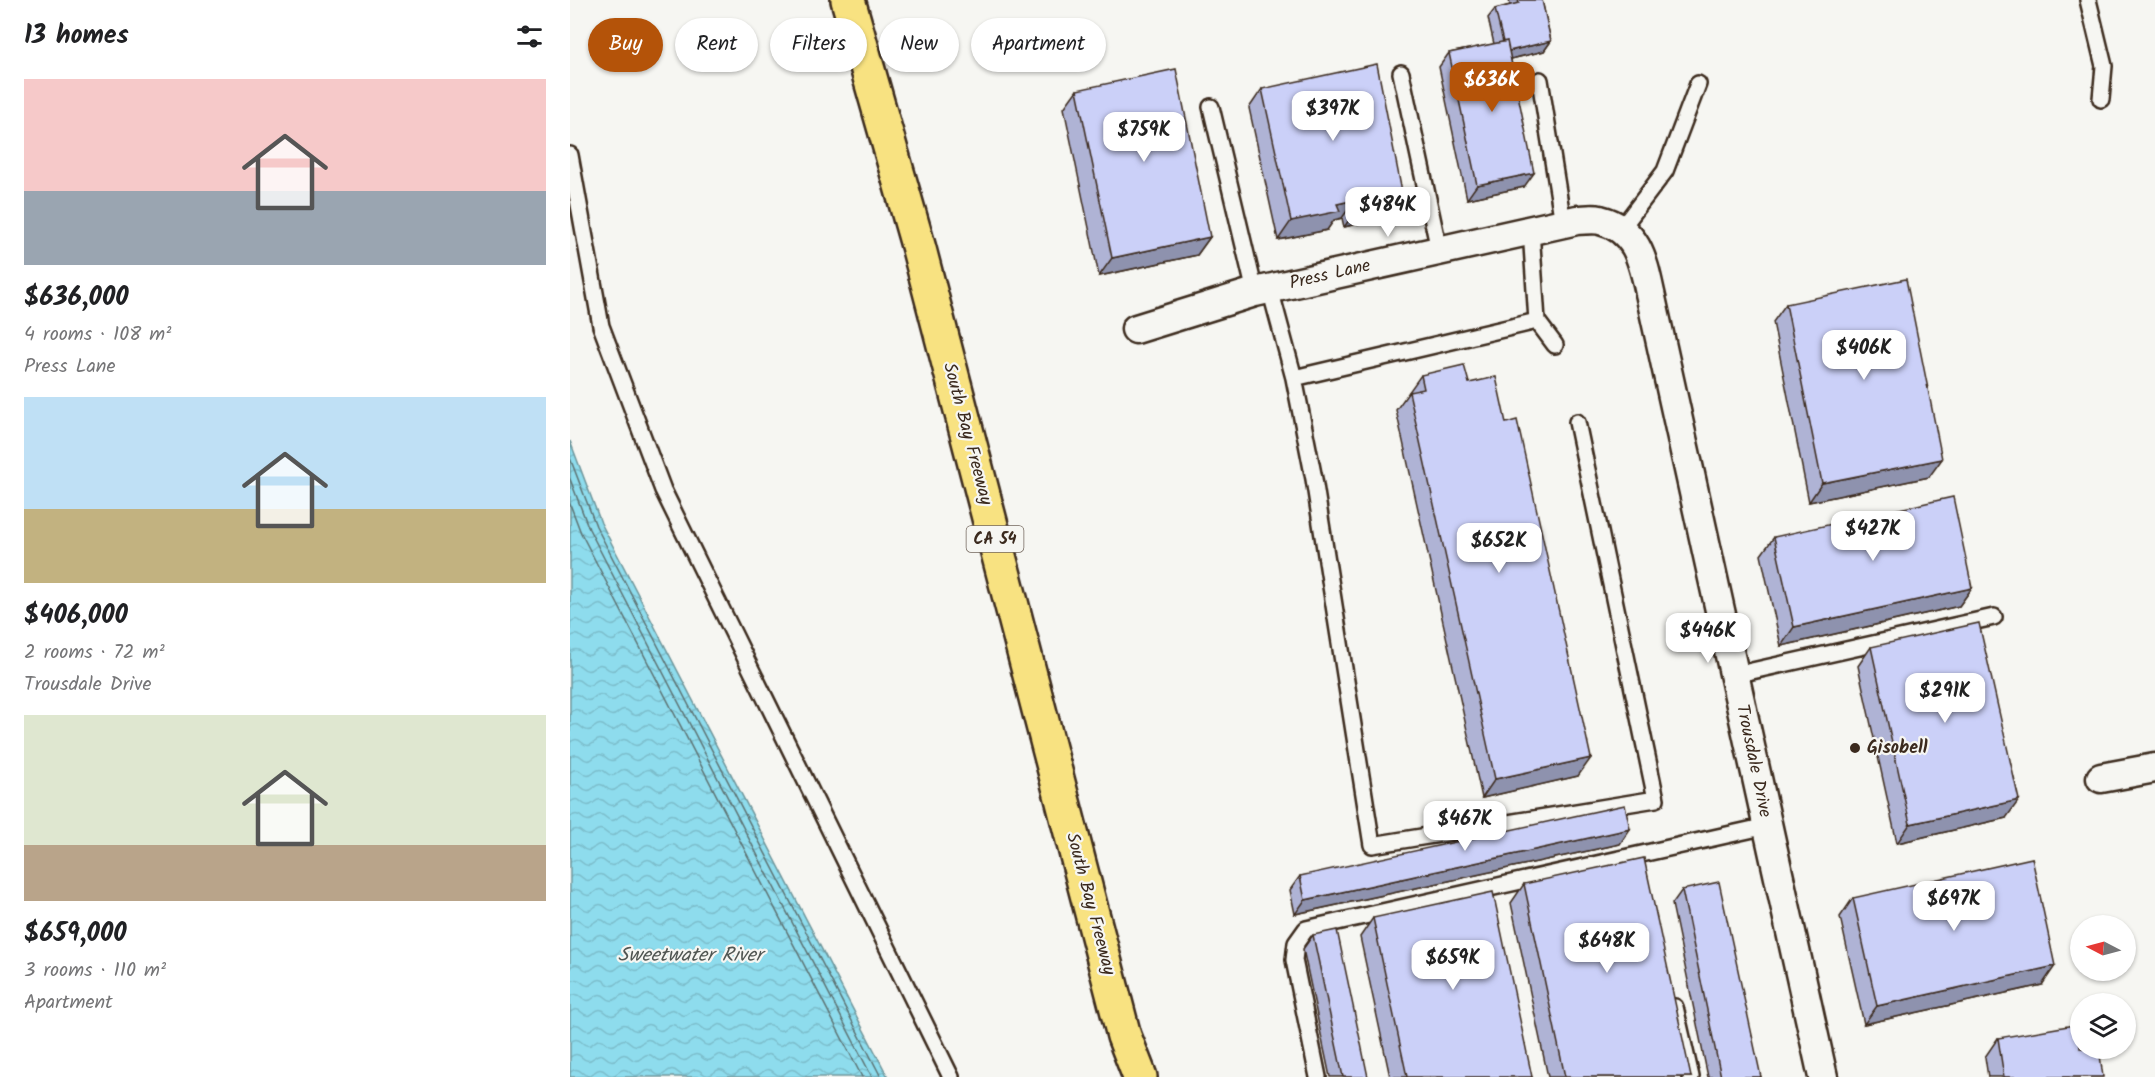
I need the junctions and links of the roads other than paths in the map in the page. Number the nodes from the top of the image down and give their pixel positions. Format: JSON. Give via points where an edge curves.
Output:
{"nodes":[{"id":1,"x":848,"y":0,"type":"edge"},
{"id":2,"x":2088,"y":0,"type":"edge"},
{"id":3,"x":1401,"y":73,"type":"dead end"},
{"id":4,"x":1540,"y":80,"type":"dead end"},
{"id":5,"x":1698,"y":84,"type":"dead end"},
{"id":6,"x":2101,"y":99,"type":"dead end"},
{"id":7,"x":1210,"y":106,"type":"dead end"},
{"id":8,"x":570,"y":155,"type":"edge"},
{"id":9,"x":1563,"y":223,"type":"junction"},
{"id":10,"x":1531,"y":230,"type":"junction"},
{"id":11,"x":1625,"y":233,"type":"junction"},
{"id":12,"x":1439,"y":250,"type":"junction"},
{"id":13,"x":1263,"y":290,"type":"junction"},
{"id":14,"x":1537,"y":321,"type":"junction"},
{"id":15,"x":1136,"y":329,"type":"dead end"},
{"id":16,"x":1555,"y":345,"type":"dead end"},
{"id":17,"x":1294,"y":378,"type":"junction"},
{"id":18,"x":1576,"y":422,"type":"dead end"},
{"id":19,"x":1994,"y":617,"type":"dead end"},
{"id":20,"x":1734,"y":675,"type":"junction"},
{"id":21,"x":2155,"y":768,"type":"edge"},
{"id":22,"x":2101,"y":778,"type":"dead end"},
{"id":23,"x":1767,"y":826,"type":"junction"},
{"id":24,"x":1671,"y":988,"type":"edge"},
{"id":25,"x":951,"y":1077,"type":"edge"},
{"id":26,"x":1140,"y":1077,"type":"edge"},
{"id":27,"x":1318,"y":1077,"type":"edge"},
{"id":28,"x":1691,"y":1077,"type":"edge"},
{"id":29,"x":1823,"y":1077,"type":"edge"}],
"edges":[{"from":1,"to":26,"type":"highway","name":"South Bay Freeway","number":"CA 54","via":[[919,249],[1124,1036]]},
{"from":2,"to":6,"type":"lane","via":[[2104,66]]},
{"from":3,"to":12,"type":"lane"},
{"from":4,"to":9,"type":"lane"},
{"from":5,"to":11,"type":"lane","via":[[1665,171]]},
{"from":7,"to":13,"type":"lane"},
{"from":8,"to":25,"type":"lane","via":[[601,326],[663,490]]},
{"from":9,"to":10,"type":"street","name":"Press Lane"},
{"from":9,"to":11,"type":"street","name":"Press Lane","via":[[1600,220]]},
{"from":10,"to":12,"type":"street","name":"Press Lane"},
{"from":10,"to":14,"type":"lane"},
{"from":11,"to":20,"type":"street","name":"Trousdale Drive","via":[[1641,256]]},
{"from":12,"to":13,"type":"street","name":"Press Lane"},
{"from":13,"to":15,"type":"street","name":"Press Lane"},
{"from":13,"to":17,"type":"lane"},
{"from":14,"to":16,"type":"lane"},
{"from":14,"to":17,"type":"lane"},
{"from":17,"to":18,"type":"lane","via":[[1314,479],[1372,844],[1656,799]]},
{"from":19,"to":20,"type":"lane"},
{"from":20,"to":23,"type":"street","name":"Trousdale Drive"},
{"from":21,"to":22,"type":"street"},
{"from":23,"to":27,"type":"lane","via":[[1642,860],[1306,929],[1296,943],[1294,960]]},
{"from":23,"to":29,"type":"street","name":"Trousdale Drive"},
{"from":24,"to":28,"type":"lane"}]}
